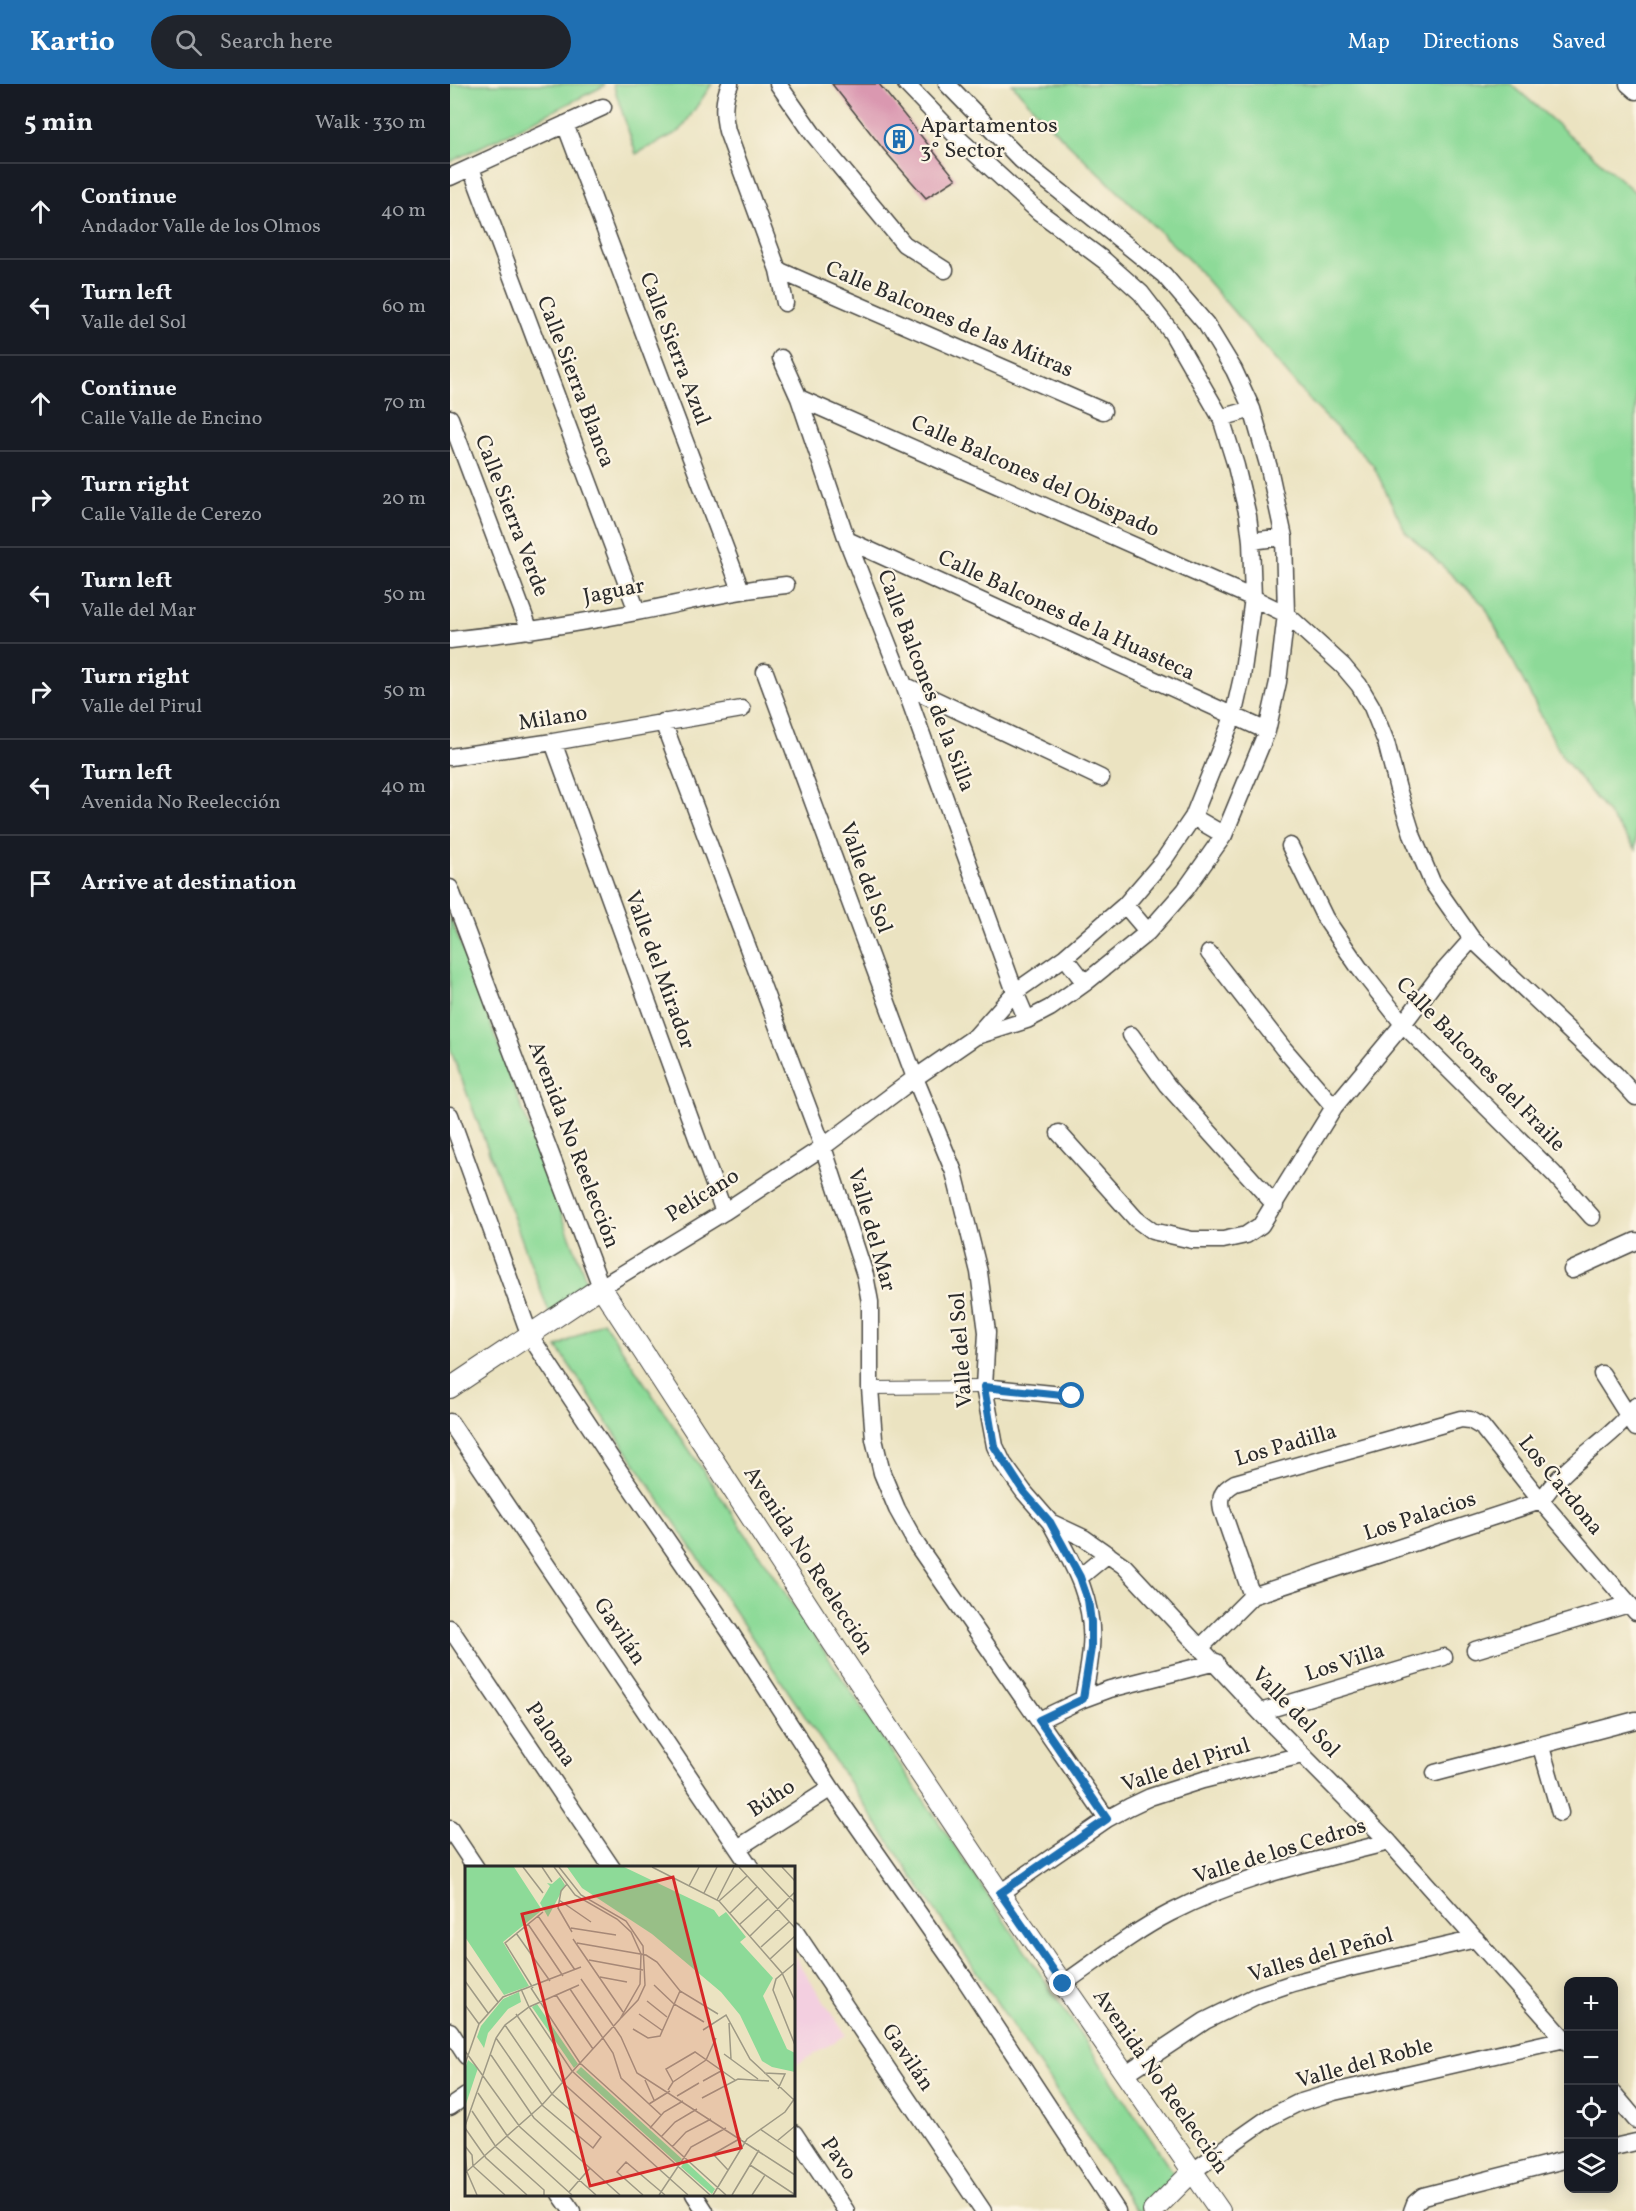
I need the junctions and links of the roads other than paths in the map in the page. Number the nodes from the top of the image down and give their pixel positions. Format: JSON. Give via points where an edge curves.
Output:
{"nodes":[{"id":1,"x":730,"y":84,"type":"edge"},
{"id":2,"x":778,"y":84,"type":"edge"},
{"id":3,"x":906,"y":84,"type":"edge"},
{"id":4,"x":947,"y":84,"type":"edge"},
{"id":5,"x":1628,"y":84,"type":"edge"},
{"id":6,"x":1636,"y":90,"type":"edge"},
{"id":7,"x":603,"y":106,"type":"dead end"},
{"id":8,"x":565,"y":124,"type":"junction"},
{"id":9,"x":471,"y":168,"type":"junction"},
{"id":10,"x":450,"y":177,"type":"edge"},
{"id":11,"x":778,"y":270,"type":"junction"},
{"id":12,"x":945,"y":270,"type":"dead end"},
{"id":13,"x":1164,"y":275,"type":"junction"},
{"id":14,"x":1141,"y":293,"type":"junction"},
{"id":15,"x":785,"y":303,"type":"dead end"},
{"id":16,"x":781,"y":358,"type":"dead end"},
{"id":17,"x":799,"y":398,"type":"junction"},
{"id":18,"x":1252,"y":409,"type":"junction"},
{"id":19,"x":1103,"y":411,"type":"dead end"},
{"id":20,"x":450,"y":418,"type":"edge"},
{"id":21,"x":1221,"y":418,"type":"junction"},
{"id":22,"x":1284,"y":537,"type":"junction"},
{"id":23,"x":847,"y":540,"type":"junction"},
{"id":24,"x":1251,"y":541,"type":"junction"},
{"id":25,"x":786,"y":585,"type":"dead end"},
{"id":26,"x":741,"y":590,"type":"junction"},
{"id":27,"x":1252,"y":598,"type":"junction"},
{"id":28,"x":637,"y":612,"type":"junction"},
{"id":29,"x":1286,"y":614,"type":"junction"},
{"id":30,"x":530,"y":631,"type":"junction"},
{"id":31,"x":450,"y":640,"type":"edge"},
{"id":32,"x":765,"y":672,"type":"dead end"},
{"id":33,"x":904,"y":685,"type":"junction"},
{"id":34,"x":742,"y":709,"type":"dead end"},
{"id":35,"x":1233,"y":717,"type":"junction"},
{"id":36,"x":663,"y":722,"type":"junction"},
{"id":37,"x":1267,"y":731,"type":"junction"},
{"id":38,"x":553,"y":742,"type":"junction"},
{"id":39,"x":450,"y":758,"type":"edge"},
{"id":40,"x":1101,"y":778,"type":"dead end"},
{"id":41,"x":1193,"y":817,"type":"junction"},
{"id":42,"x":1224,"y":834,"type":"junction"},
{"id":43,"x":1290,"y":846,"type":"dead end"},
{"id":44,"x":450,"y":888,"type":"edge"},
{"id":45,"x":1125,"y":905,"type":"junction"},
{"id":46,"x":1148,"y":932,"type":"junction"},
{"id":47,"x":1472,"y":939,"type":"junction"},
{"id":48,"x":1209,"y":953,"type":"dead end"},
{"id":49,"x":1065,"y":957,"type":"junction"},
{"id":50,"x":1085,"y":983,"type":"junction"},
{"id":51,"x":1015,"y":992,"type":"junction"},
{"id":52,"x":1027,"y":1020,"type":"junction"},
{"id":53,"x":1403,"y":1024,"type":"junction"},
{"id":54,"x":1131,"y":1035,"type":"dead end"},
{"id":55,"x":976,"y":1036,"type":"junction"},
{"id":56,"x":915,"y":1078,"type":"junction"},
{"id":57,"x":1636,"y":1097,"type":"edge"},
{"id":58,"x":1334,"y":1107,"type":"junction"},
{"id":59,"x":450,"y":1115,"type":"edge"},
{"id":60,"x":1059,"y":1133,"type":"dead end"},
{"id":61,"x":823,"y":1147,"type":"junction"},
{"id":62,"x":1275,"y":1205,"type":"junction"},
{"id":63,"x":724,"y":1212,"type":"junction"},
{"id":64,"x":1592,"y":1217,"type":"dead end"},
{"id":65,"x":1636,"y":1241,"type":"edge"},
{"id":66,"x":1572,"y":1270,"type":"dead end"},
{"id":67,"x":601,"y":1287,"type":"junction"},
{"id":68,"x":530,"y":1336,"type":"junction"},
{"id":69,"x":1602,"y":1374,"type":"dead end"},
{"id":70,"x":984,"y":1387,"type":"junction"},
{"id":71,"x":450,"y":1388,"type":"edge"},
{"id":72,"x":870,"y":1388,"type":"junction"},
{"id":73,"x":1072,"y":1396,"type":"dead end"},
{"id":74,"x":1633,"y":1417,"type":"edge"},
{"id":75,"x":1470,"y":1420,"type":"joint"},
{"id":76,"x":450,"y":1422,"type":"edge"},
{"id":77,"x":1541,"y":1501,"type":"junction"},
{"id":78,"x":1050,"y":1522,"type":"junction"},
{"id":79,"x":1108,"y":1554,"type":"junction"},
{"id":80,"x":1080,"y":1577,"type":"junction"},
{"id":81,"x":1252,"y":1596,"type":"junction"},
{"id":82,"x":1632,"y":1608,"type":"edge"},
{"id":83,"x":450,"y":1628,"type":"edge"},
{"id":84,"x":1201,"y":1647,"type":"junction"},
{"id":85,"x":1475,"y":1650,"type":"dead end"},
{"id":86,"x":1443,"y":1657,"type":"dead end"},
{"id":87,"x":1216,"y":1662,"type":"junction"},
{"id":88,"x":1083,"y":1699,"type":"junction"},
{"id":89,"x":1260,"y":1712,"type":"junction"},
{"id":90,"x":1039,"y":1720,"type":"junction"},
{"id":91,"x":1636,"y":1720,"type":"edge"},
{"id":92,"x":1541,"y":1747,"type":"junction"},
{"id":93,"x":1302,"y":1755,"type":"junction"},
{"id":94,"x":1435,"y":1773,"type":"dead end"},
{"id":95,"x":831,"y":1788,"type":"junction"},
{"id":96,"x":1560,"y":1813,"type":"dead end"},
{"id":97,"x":1107,"y":1819,"type":"junction"},
{"id":98,"x":450,"y":1829,"type":"edge"},
{"id":99,"x":1389,"y":1842,"type":"junction"},
{"id":100,"x":738,"y":1848,"type":"junction"},
{"id":101,"x":475,"y":1866,"type":"edge"},
{"id":102,"x":611,"y":1866,"type":"edge"},
{"id":103,"x":750,"y":1866,"type":"edge"},
{"id":104,"x":1000,"y":1893,"type":"junction"},
{"id":105,"x":795,"y":1931,"type":"edge"},
{"id":106,"x":1476,"y":1939,"type":"junction"},
{"id":107,"x":1063,"y":1984,"type":"junction"},
{"id":108,"x":450,"y":2031,"type":"edge"},
{"id":109,"x":1564,"y":2038,"type":"edge"},
{"id":110,"x":1564,"y":2042,"type":"edge"},
{"id":111,"x":465,"y":2054,"type":"edge"},
{"id":112,"x":1125,"y":2074,"type":"junction"},
{"id":113,"x":465,"y":2097,"type":"edge"},
{"id":114,"x":1618,"y":2099,"type":"edge"},
{"id":115,"x":450,"y":2107,"type":"edge"},
{"id":116,"x":1636,"y":2120,"type":"edge"},
{"id":117,"x":795,"y":2134,"type":"edge"},
{"id":118,"x":1636,"y":2142,"type":"edge"},
{"id":119,"x":1618,"y":2146,"type":"edge"},
{"id":120,"x":1564,"y":2160,"type":"edge"},
{"id":121,"x":1194,"y":2171,"type":"junction"},
{"id":122,"x":562,"y":2196,"type":"edge"},
{"id":123,"x":695,"y":2196,"type":"edge"},
{"id":124,"x":572,"y":2211,"type":"edge"},
{"id":125,"x":705,"y":2211,"type":"edge"},
{"id":126,"x":846,"y":2211,"type":"edge"},
{"id":127,"x":983,"y":2211,"type":"edge"},
{"id":128,"x":1117,"y":2211,"type":"edge"},
{"id":129,"x":1153,"y":2211,"type":"edge"},
{"id":130,"x":1220,"y":2211,"type":"edge"},
{"id":131,"x":1412,"y":2211,"type":"edge"}],
"edges":[{"from":1,"to":11,"type":"street","via":[[723,117]]},
{"from":2,"to":12,"type":"street","via":[[813,134],[904,244]]},
{"from":3,"to":14,"type":"street","via":[[1039,212]]},
{"from":4,"to":13,"type":"street","via":[[1021,160]]},
{"from":5,"to":6,"type":"street"},
{"from":7,"to":8,"type":"street"},
{"from":8,"to":9,"type":"street"},
{"from":8,"to":26,"type":"street","name":"Calle Sierra Azul"},
{"from":9,"to":10,"type":"street"},
{"from":9,"to":28,"type":"street","name":"Calle Sierra Blanca"},
{"from":11,"to":15,"type":"street"},
{"from":11,"to":19,"type":"street","name":"Calle Balcones de las Mitras"},
{"from":13,"to":14,"type":"street"},
{"from":13,"to":18,"type":"street","via":[[1206,324]]},
{"from":14,"to":21,"type":"street","via":[[1172,333]]},
{"from":16,"to":17,"type":"street","name":"Calle Balcones de la Silla"},
{"from":17,"to":23,"type":"street","name":"Calle Balcones de la Silla"},
{"from":17,"to":27,"type":"street","name":"Calle Balcones del Obispado"},
{"from":18,"to":21,"type":"street"},
{"from":18,"to":22,"type":"street"},
{"from":20,"to":30,"type":"street","name":"Calle Sierra Verde"},
{"from":21,"to":24,"type":"street","via":[[1236,466]]},
{"from":22,"to":24,"type":"street"},
{"from":22,"to":29,"type":"street"},
{"from":23,"to":33,"type":"street","name":"Calle Balcones de la Silla"},
{"from":23,"to":35,"type":"street","name":"Calle Balcones de la Huasteca"},
{"from":24,"to":27,"type":"street"},
{"from":25,"to":26,"type":"street","name":"Jaguar"},
{"from":26,"to":28,"type":"street","name":"Jaguar"},
{"from":27,"to":29,"type":"street","name":"Calle Balcones del Obispado"},
{"from":27,"to":35,"type":"street"},
{"from":28,"to":30,"type":"street","name":"Jaguar"},
{"from":29,"to":37,"type":"street","via":[[1278,682]]},
{"from":29,"to":47,"type":"street","name":"Calle Balcones del Obispado","via":[[1343,666],[1372,707],[1432,882]]},
{"from":30,"to":31,"type":"street","name":"Jaguar"},
{"from":32,"to":56,"type":"street","name":"Valle del Sol"},
{"from":33,"to":40,"type":"street"},
{"from":33,"to":51,"type":"street","name":"Calle Balcones de la Silla"},
{"from":34,"to":36,"type":"street","name":"Milano"},
{"from":35,"to":37,"type":"street","name":"Calle Balcones de la Huasteca"},
{"from":35,"to":41,"type":"street"},
{"from":36,"to":38,"type":"street","name":"Milano"},
{"from":36,"to":61,"type":"street","name":"Valle del Mar"},
{"from":37,"to":42,"type":"street"},
{"from":38,"to":39,"type":"street","name":"Milano"},
{"from":38,"to":63,"type":"street","name":"Valle del Mirador"},
{"from":41,"to":42,"type":"street"},
{"from":41,"to":45,"type":"street","via":[[1163,861]]},
{"from":42,"to":46,"type":"street","via":[[1185,890]]},
{"from":43,"to":53,"type":"street","name":"Calle Balcones del Fraile","via":[[1325,918]]},
{"from":44,"to":67,"type":"street","name":"Avenida No Reelección"},
{"from":45,"to":46,"type":"street"},
{"from":45,"to":49,"type":"street"},
{"from":46,"to":50,"type":"street"},
{"from":47,"to":53,"type":"street"},
{"from":47,"to":57,"type":"street","name":"Calle Balcones del Obispado"},
{"from":48,"to":58,"type":"street"},
{"from":49,"to":50,"type":"street"},
{"from":49,"to":51,"type":"street"},
{"from":50,"to":52,"type":"street"},
{"from":51,"to":52,"type":"street","name":"Calle Balcones de la Silla"},
{"from":51,"to":55,"type":"street","name":"Pelícano"},
{"from":52,"to":55,"type":"street","name":"Pelícano"},
{"from":53,"to":58,"type":"street"},
{"from":53,"to":64,"type":"street","name":"Calle Balcones del Fraile"},
{"from":54,"to":62,"type":"street","via":[[1167,1084]]},
{"from":55,"to":56,"type":"street","name":"Pelícano"},
{"from":56,"to":61,"type":"street","name":"Pelícano"},
{"from":56,"to":70,"type":"street","name":"Valle del Sol","via":[[954,1172],[979,1272],[987,1332]]},
{"from":58,"to":62,"type":"street"},
{"from":59,"to":68,"type":"street"},
{"from":60,"to":62,"type":"street","via":[[1136,1219],[1152,1231],[1192,1240],[1223,1240],[1246,1235],[1261,1225]]},
{"from":61,"to":63,"type":"street","name":"Pelícano"},
{"from":61,"to":72,"type":"street","name":"Valle del Mar","via":[[865,1275],[870,1302]]},
{"from":63,"to":67,"type":"street","name":"Pelícano"},
{"from":65,"to":66,"type":"street"},
{"from":67,"to":68,"type":"street","name":"Pelícano"},
{"from":67,"to":104,"type":"street","name":"Avenida No Reelección"},
{"from":68,"to":71,"type":"street","name":"Pelícano"},
{"from":68,"to":95,"type":"street"},
{"from":69,"to":74,"type":"street"},
{"from":70,"to":72,"type":"street"},
{"from":70,"to":73,"type":"street"},
{"from":70,"to":78,"type":"street","name":"Valle del Sol","via":[[994,1446],[1024,1492]]},
{"from":72,"to":90,"type":"street","name":"Valle del Mar","via":[[882,1473],[897,1509],[917,1545]]},
{"from":74,"to":77,"type":"street","via":[[1565,1470]]},
{"from":75,"to":77,"type":"street","name":"Los Cardona","via":[[1482,1427]]},
{"from":75,"to":81,"type":"street","name":"Los Padilla","via":[[1442,1424],[1226,1488],[1220,1501],[1222,1510]]},
{"from":76,"to":100,"type":"street","name":"Gavilán"},
{"from":77,"to":81,"type":"street","name":"Los Palacios"},
{"from":77,"to":82,"type":"street","name":"Los Cardona"},
{"from":78,"to":79,"type":"street","name":"Valle del Sol"},
{"from":78,"to":80,"type":"street"},
{"from":79,"to":80,"type":"street"},
{"from":79,"to":84,"type":"street","name":"Valle del Sol"},
{"from":80,"to":88,"type":"street","via":[[1091,1622]]},
{"from":81,"to":84,"type":"street","name":"Los Palacios"},
{"from":82,"to":85,"type":"street"},
{"from":83,"to":102,"type":"street","name":"Paloma"},
{"from":84,"to":87,"type":"street","name":"Valle del Sol"},
{"from":86,"to":89,"type":"street","name":"Los Villa"},
{"from":87,"to":88,"type":"street"},
{"from":87,"to":89,"type":"street","name":"Valle del Sol"},
{"from":88,"to":90,"type":"street"},
{"from":89,"to":93,"type":"street","name":"Valle del Sol"},
{"from":90,"to":97,"type":"street","name":"Valle del Mar"},
{"from":91,"to":92,"type":"street"},
{"from":92,"to":94,"type":"street"},
{"from":92,"to":96,"type":"street"},
{"from":93,"to":97,"type":"street","name":"Valle del Pirul","via":[[1150,1797]]},
{"from":93,"to":99,"type":"street","name":"Valle del Sol"},
{"from":95,"to":100,"type":"street","name":"Búho"},
{"from":95,"to":128,"type":"street","via":[[964,1978]]},
{"from":97,"to":104,"type":"street","name":"Valle del Pirul"},
{"from":98,"to":101,"type":"street"},
{"from":99,"to":106,"type":"street","name":"Valle del Sol"},
{"from":99,"to":107,"type":"street","name":"Valle de los Cedros","via":[[1279,1871],[1199,1899],[1168,1914]]},
{"from":100,"to":103,"type":"street","name":"Gavilán"},
{"from":104,"to":107,"type":"street","name":"Avenida No Reelección"},
{"from":105,"to":127,"type":"street","name":"Gavilán"},
{"from":106,"to":109,"type":"street","name":"Valle del Sol"},
{"from":106,"to":112,"type":"street","name":"Valles del Peñol","via":[[1338,1971],[1258,1995],[1205,2021]]},
{"from":107,"to":112,"type":"street","name":"Avenida No Reelección"},
{"from":108,"to":111,"type":"street"},
{"from":110,"to":121,"type":"street","name":"Valle del Roble","via":[[1298,2103],[1270,2117]]},
{"from":112,"to":121,"type":"street","name":"Avenida No Reelección"},
{"from":113,"to":115,"type":"street"},
{"from":114,"to":116,"type":"street"},
{"from":117,"to":126,"type":"street","name":"Pavo"},
{"from":118,"to":119,"type":"street"},
{"from":120,"to":131,"type":"street","via":[[1423,2196]]},
{"from":121,"to":129,"type":"street"},
{"from":121,"to":130,"type":"street","name":"Avenida No Reelección"},
{"from":122,"to":124,"type":"street"},
{"from":123,"to":125,"type":"street"}]}
